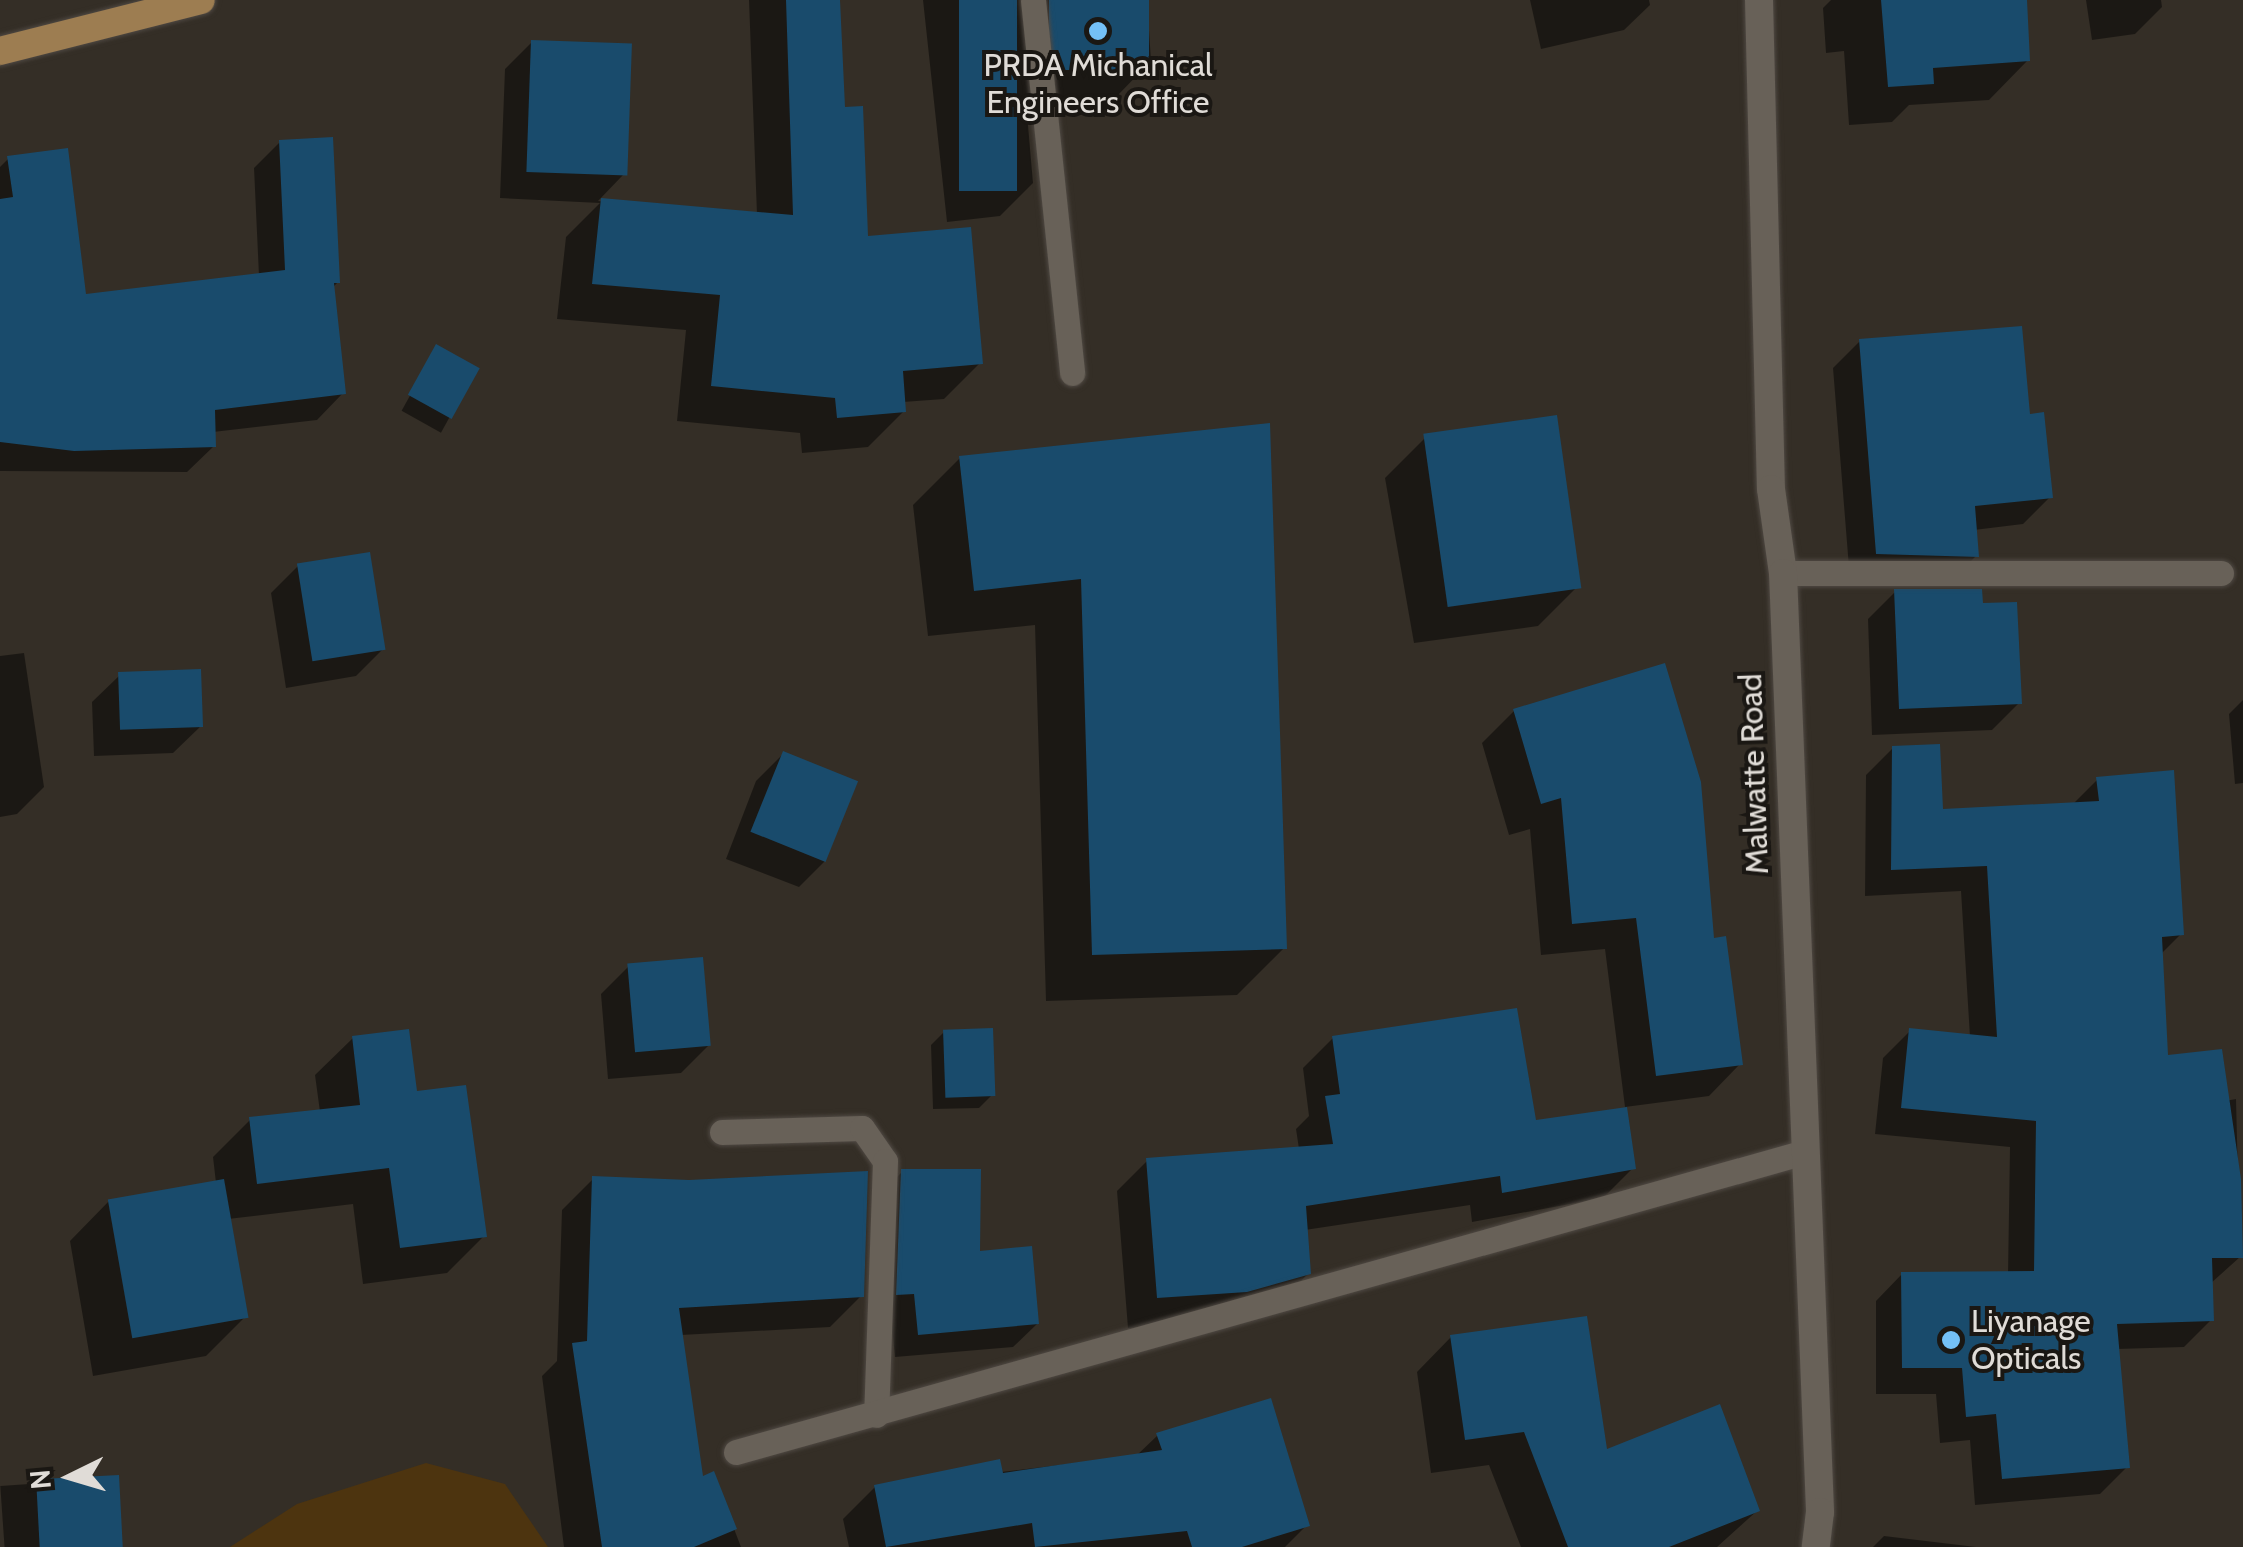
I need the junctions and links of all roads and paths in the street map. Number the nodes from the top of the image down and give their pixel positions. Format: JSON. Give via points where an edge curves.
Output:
{"nodes":[{"id":1,"x":201,"y":0,"type":"edge"},
{"id":2,"x":1033,"y":0,"type":"edge"},
{"id":3,"x":1759,"y":0,"type":"edge"},
{"id":4,"x":0,"y":51,"type":"edge"},
{"id":5,"x":1072,"y":373,"type":"dead end"},
{"id":6,"x":1783,"y":573,"type":"junction"},
{"id":7,"x":2222,"y":573,"type":"dead end"},
{"id":8,"x":722,"y":1132,"type":"dead end"},
{"id":9,"x":1801,"y":1153,"type":"junction"},
{"id":10,"x":876,"y":1415,"type":"junction"},
{"id":11,"x":736,"y":1452,"type":"dead end"},
{"id":12,"x":1816,"y":1547,"type":"edge"}],
"edges":[{"from":1,"to":4,"type":"main road"},
{"from":2,"to":5,"type":"lane"},
{"from":3,"to":6,"type":"street","name":"Malwatte Road","via":[[1771,489]]},
{"from":6,"to":7,"type":"lane"},
{"from":6,"to":9,"type":"street","name":"Malwatte Road"},
{"from":8,"to":10,"type":"lane","via":[[862,1128],[885,1162]]},
{"from":9,"to":10,"type":"lane"},
{"from":9,"to":12,"type":"street","name":"Malwatte Road","via":[[1820,1512]]},
{"from":10,"to":11,"type":"lane"}]}
